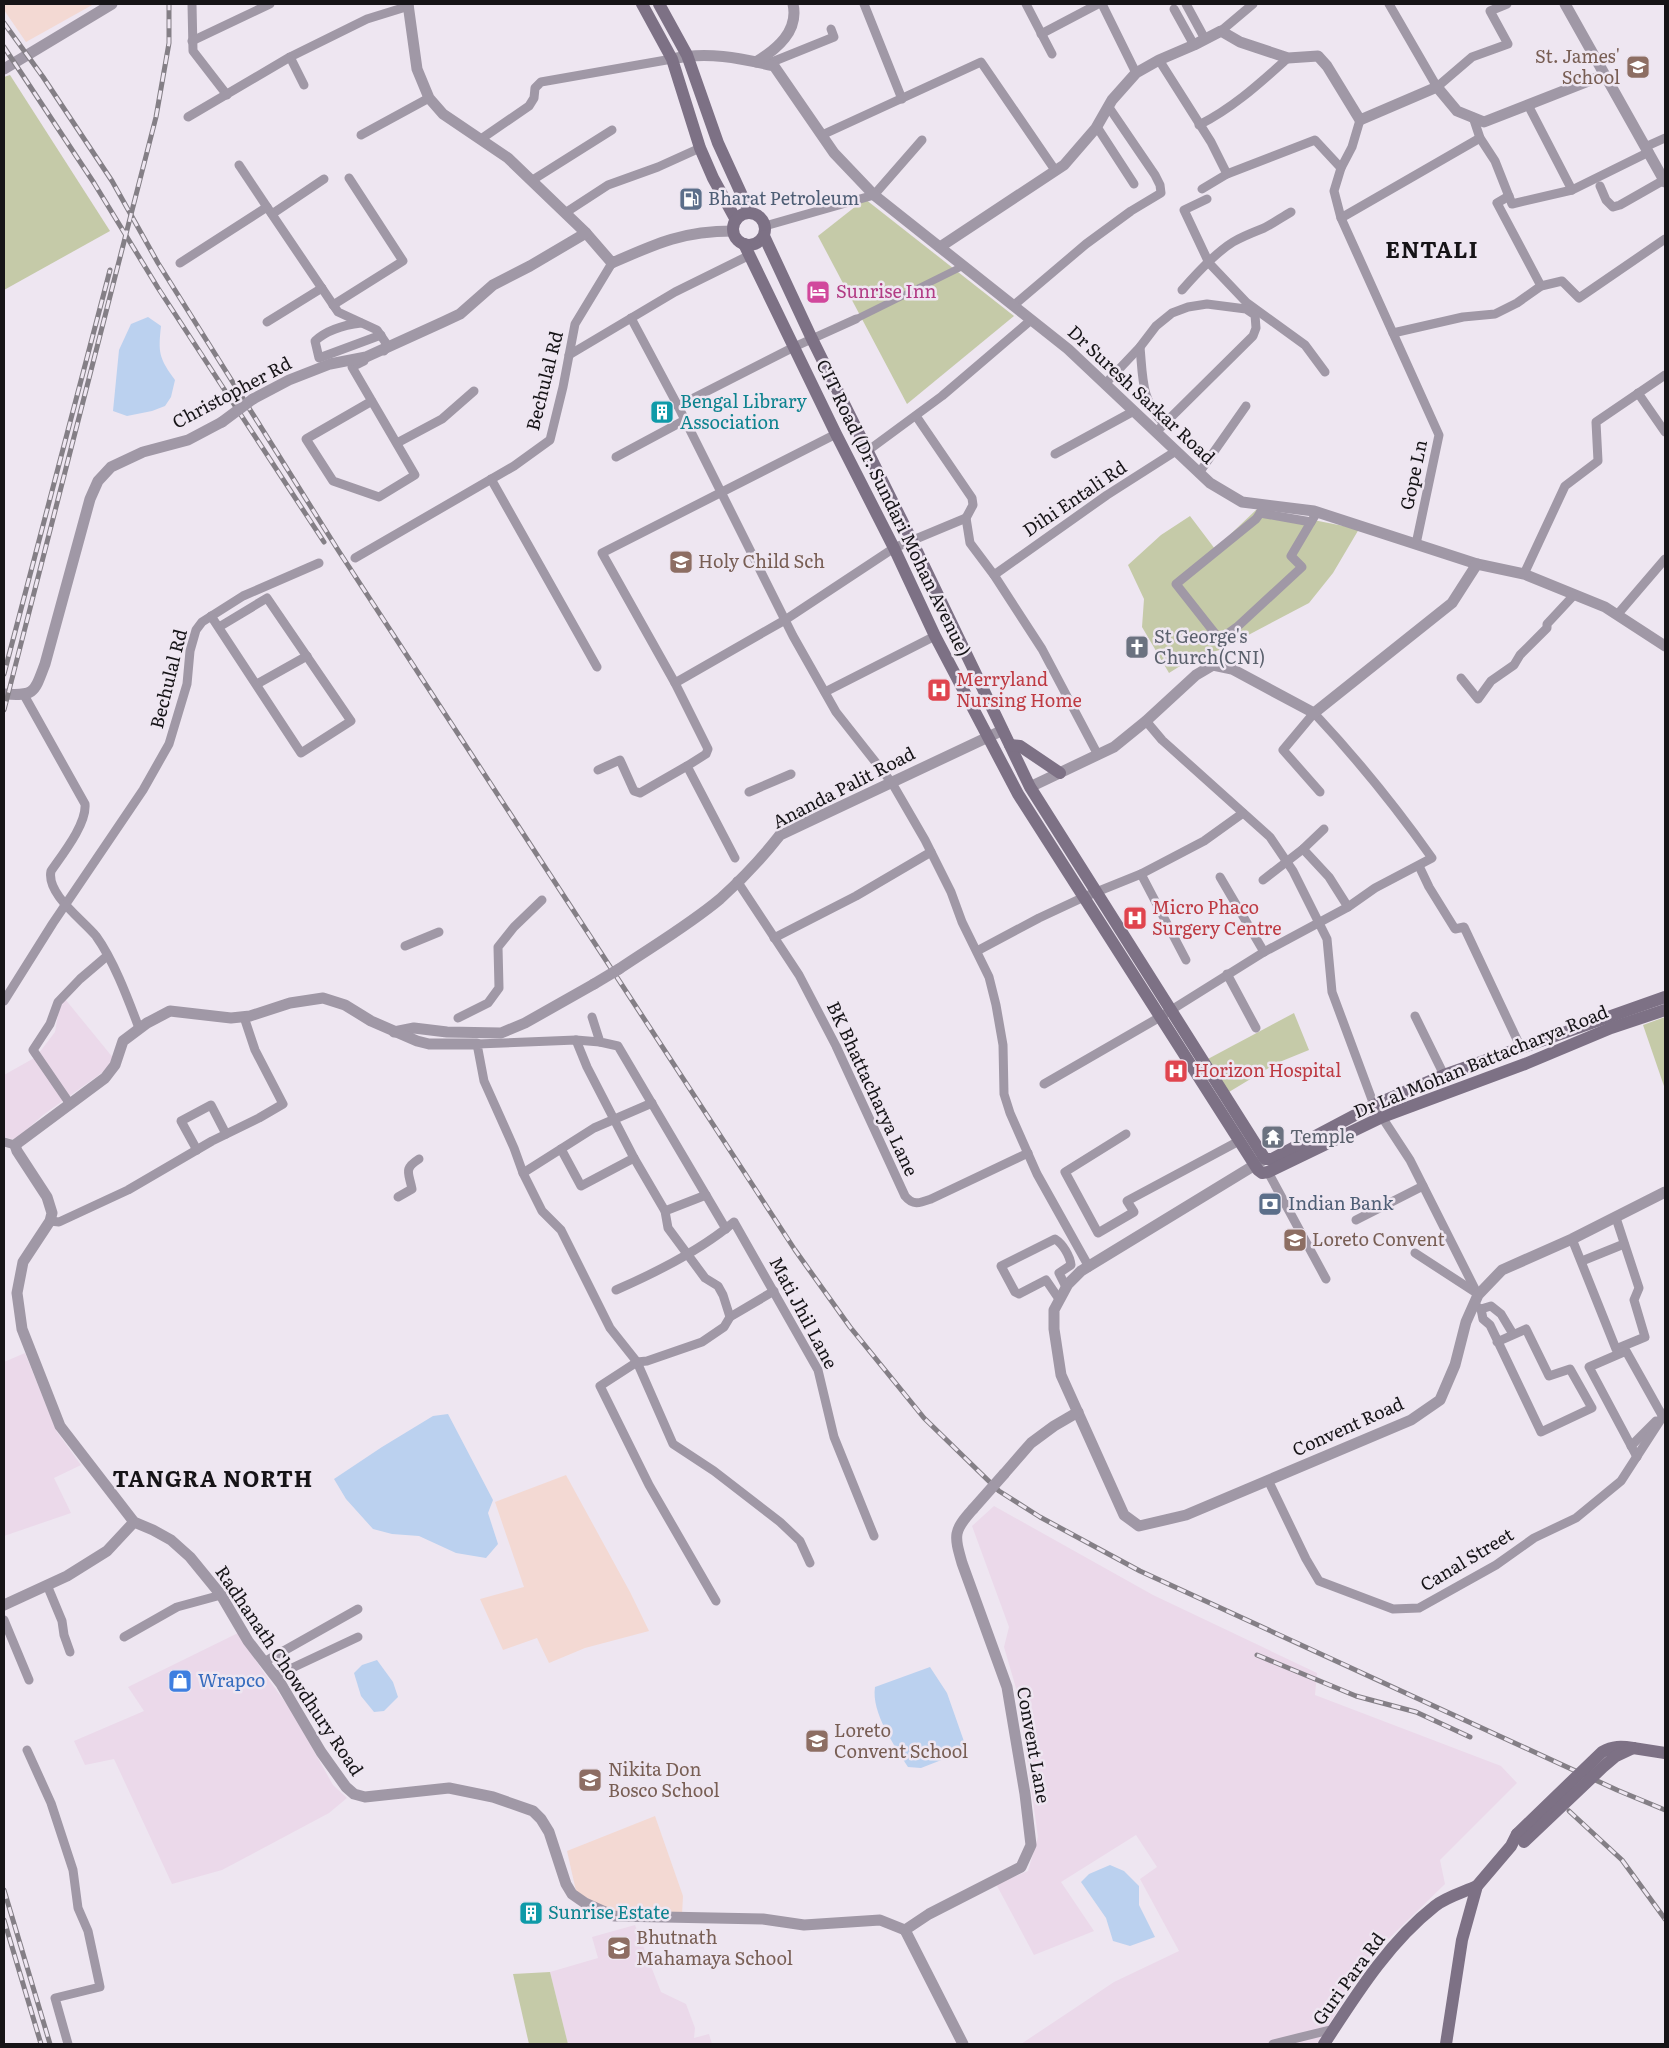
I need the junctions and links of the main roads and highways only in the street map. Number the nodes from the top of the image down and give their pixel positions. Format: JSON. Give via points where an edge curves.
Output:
{"nodes":[{"id":1,"x":642,"y":4,"type":"edge"},
{"id":2,"x":659,"y":4,"type":"edge"},
{"id":3,"x":750,"y":213,"type":"junction"},
{"id":4,"x":735,"y":226,"type":"junction"},
{"id":5,"x":764,"y":231,"type":"junction"},
{"id":6,"x":747,"y":249,"type":"junction"},
{"id":7,"x":1010,"y":745,"type":"junction"},
{"id":8,"x":1060,"y":773,"type":"road end"},
{"id":9,"x":1665,"y":996,"type":"edge"},
{"id":10,"x":1665,"y":1010,"type":"edge"},
{"id":11,"x":1166,"y":1013,"type":"junction"},
{"id":12,"x":1260,"y":1162,"type":"junction"},
{"id":13,"x":1665,"y":1753,"type":"edge"},
{"id":14,"x":1477,"y":1886,"type":"junction"},
{"id":15,"x":1324,"y":2044,"type":"edge"},
{"id":16,"x":1446,"y":2044,"type":"edge"}],
"edges":[{"from":1,"to":4,"type":"main road","via":[[672,59],[700,148]]},
{"from":2,"to":3,"type":"main road","via":[[687,55],[718,143]]},
{"from":3,"to":4,"type":"main road","via":[[740,216]]},
{"from":3,"to":5,"type":"main road","via":[[760,217]]},
{"from":4,"to":6,"type":"main road","via":[[739,241]]},
{"from":5,"to":6,"type":"main road"},
{"from":5,"to":7,"type":"main road","name":"CIT Road (Dr. Sundari Mohan Avenue)","via":[[866,452]]},
{"from":6,"to":11,"type":"main road","name":"CIT Road (Dr. Sundari Mohan Avenue)","via":[[935,636],[1018,794]]},
{"from":7,"to":8,"type":"main road","via":[[1020,746]]},
{"from":7,"to":11,"type":"main road","name":"CIT Road (Dr. Sundari Mohan Avenue)","via":[[1030,787]]},
{"from":9,"to":12,"type":"main road","name":"Dr Lal Mohan Battacharya Road","via":[[1444,1075],[1374,1105],[1272,1159]]},
{"from":10,"to":12,"type":"main road","name":"Dr Lal Mohan Battacharya Road","via":[[1382,1117],[1268,1172],[1262,1173]]},
{"from":11,"to":12,"type":"main road","name":"CIT Road (Dr. Sundari Mohan Avenue)"},
{"from":11,"to":12,"type":"main road","name":"CIT Road (Dr. Sundari Mohan Avenue)","via":[[1240,1141]]},
{"from":13,"to":14,"type":"main road","bridge":true,"via":[[1633,1748],[1616,1756],[1521,1838],[1519,1846],[1511,1846]]},
{"from":14,"to":15,"type":"main road","name":"Guri Para Rd","via":[[1436,1905],[1389,1949]]},
{"from":14,"to":16,"type":"main road","via":[[1462,1940]]}]}
